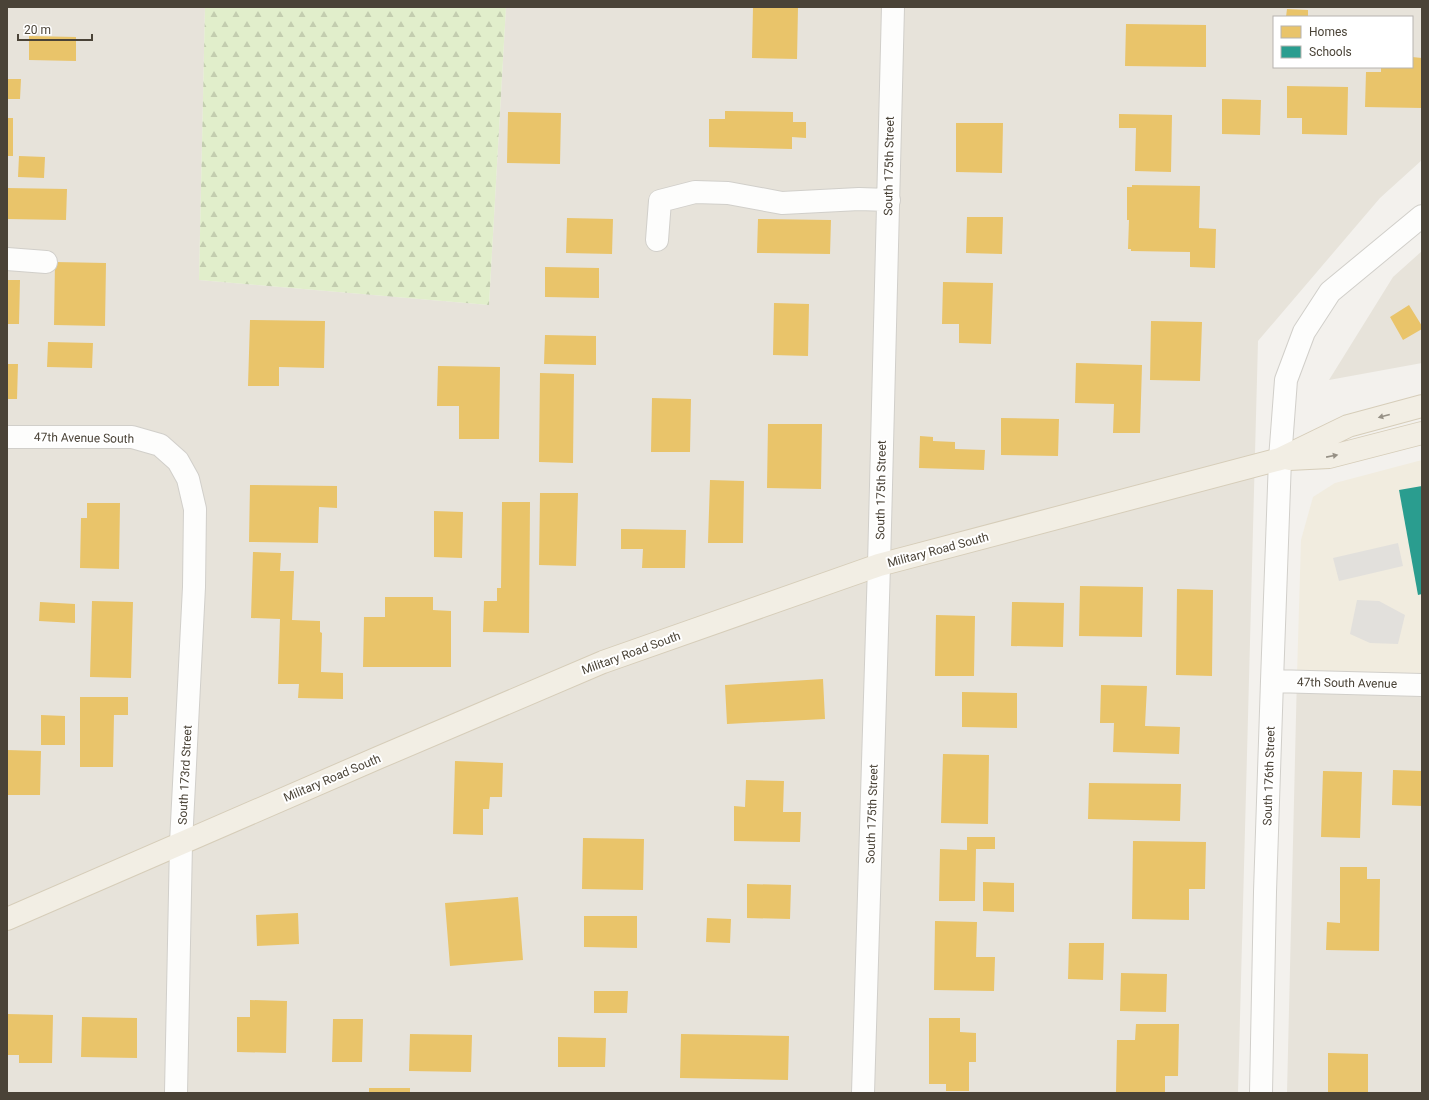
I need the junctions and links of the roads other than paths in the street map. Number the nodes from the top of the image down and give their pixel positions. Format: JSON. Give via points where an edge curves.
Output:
{"nodes":[{"id":1,"x":893,"y":7,"type":"edge"},
{"id":2,"x":889,"y":200,"type":"junction"},
{"id":3,"x":1422,"y":216,"type":"edge"},
{"id":4,"x":657,"y":240,"type":"dead end"},
{"id":5,"x":7,"y":259,"type":"edge"},
{"id":6,"x":46,"y":262,"type":"dead end"},
{"id":7,"x":1422,"y":406,"type":"edge"},
{"id":8,"x":1422,"y":433,"type":"edge"},
{"id":9,"x":7,"y":437,"type":"edge"},
{"id":10,"x":1280,"y":459,"type":"junction"},
{"id":11,"x":178,"y":461,"type":"joint"},
{"id":12,"x":879,"y":565,"type":"junction"},
{"id":13,"x":1272,"y":681,"type":"junction"},
{"id":14,"x":1422,"y":685,"type":"edge"},
{"id":15,"x":181,"y":843,"type":"junction"},
{"id":16,"x":7,"y":919,"type":"edge"},
{"id":17,"x":176,"y":1093,"type":"edge"},
{"id":18,"x":863,"y":1093,"type":"edge"},
{"id":19,"x":1261,"y":1093,"type":"edge"}],
"edges":[{"from":1,"to":2,"type":"street","name":"South 175th Street"},
{"from":2,"to":4,"type":"street","via":[[782,203],[728,193],[695,192],[660,201]]},
{"from":2,"to":12,"type":"street","name":"South 175th Street"},
{"from":3,"to":10,"type":"street","name":"South 176th Street","via":[[1330,292],[1304,332],[1286,380]]},
{"from":5,"to":6,"type":"street"},
{"from":7,"to":10,"type":"main road","name":"Military Road South","one_way":true,"via":[[1348,426]]},
{"from":10,"to":8,"type":"main road","name":"Military Road South","one_way":true,"via":[[1329,457]]},
{"from":9,"to":11,"type":"street","name":"47th Avenue South","via":[[132,438],[160,446]]},
{"from":10,"to":12,"type":"main road","name":"Military Road South"},
{"from":10,"to":13,"type":"street","name":"South 176th Street"},
{"from":11,"to":15,"type":"street","name":"South 173rd Street","via":[[188,479],[195,510],[194,587]]},
{"from":12,"to":15,"type":"main road","name":"Military Road South","via":[[603,662]]},
{"from":12,"to":18,"type":"street","name":"South 175th Street"},
{"from":13,"to":14,"type":"street","name":"47th South Avenue"},
{"from":13,"to":19,"type":"street","name":"South 176th Street"},
{"from":15,"to":16,"type":"main road","name":"Military Road South"},
{"from":15,"to":17,"type":"street","name":"South 173rd Street"}]}
